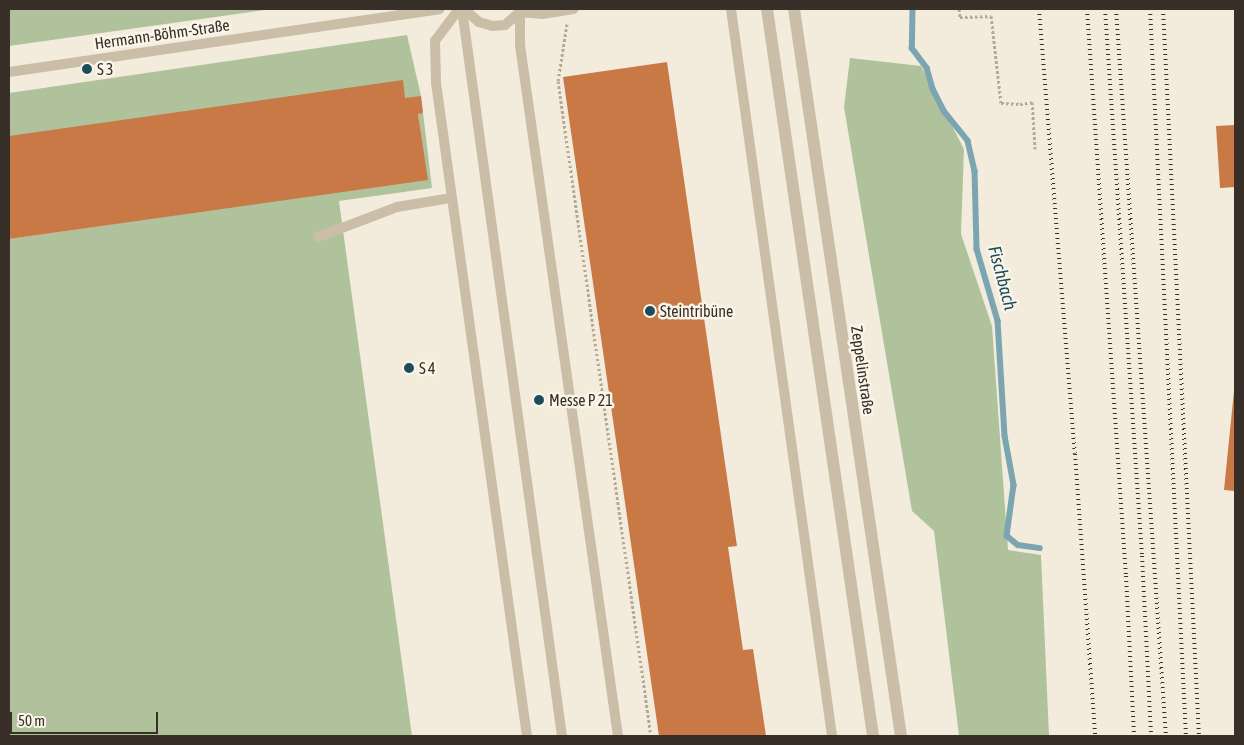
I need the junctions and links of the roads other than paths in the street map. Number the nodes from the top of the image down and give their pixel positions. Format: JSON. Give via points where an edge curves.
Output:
{"nodes":[{"id":1,"x":439,"y":9,"type":"edge"},
{"id":2,"x":462,"y":9,"type":"edge"},
{"id":3,"x":571,"y":9,"type":"edge"},
{"id":4,"x":731,"y":9,"type":"edge"},
{"id":5,"x":767,"y":9,"type":"edge"},
{"id":6,"x":794,"y":9,"type":"edge"},
{"id":7,"x":520,"y":10,"type":"edge"},
{"id":8,"x":9,"y":72,"type":"edge"},
{"id":9,"x":451,"y":198,"type":"junction"},
{"id":10,"x":318,"y":237,"type":"dead end"},
{"id":11,"x":527,"y":736,"type":"edge"},
{"id":12,"x":562,"y":736,"type":"edge"},
{"id":13,"x":618,"y":736,"type":"edge"},
{"id":14,"x":832,"y":736,"type":"edge"},
{"id":15,"x":873,"y":736,"type":"edge"},
{"id":16,"x":901,"y":736,"type":"edge"}],
"edges":[{"from":1,"to":8,"type":"lane","name":"Hermann-Böhm-Straße"},
{"from":2,"to":7,"type":"lane","via":[[479,22],[492,26],[505,25]]},
{"from":2,"to":9,"type":"lane","via":[[435,41],[436,83]]},
{"from":2,"to":12,"type":"lane"},
{"from":3,"to":7,"type":"lane","via":[[542,14]]},
{"from":4,"to":14,"type":"lane"},
{"from":5,"to":15,"type":"street"},
{"from":6,"to":16,"type":"street","name":"Zeppelinstraße"},
{"from":7,"to":13,"type":"lane","via":[[520,45]]},
{"from":9,"to":10,"type":"lane","via":[[397,207]]},
{"from":9,"to":11,"type":"lane"}]}
